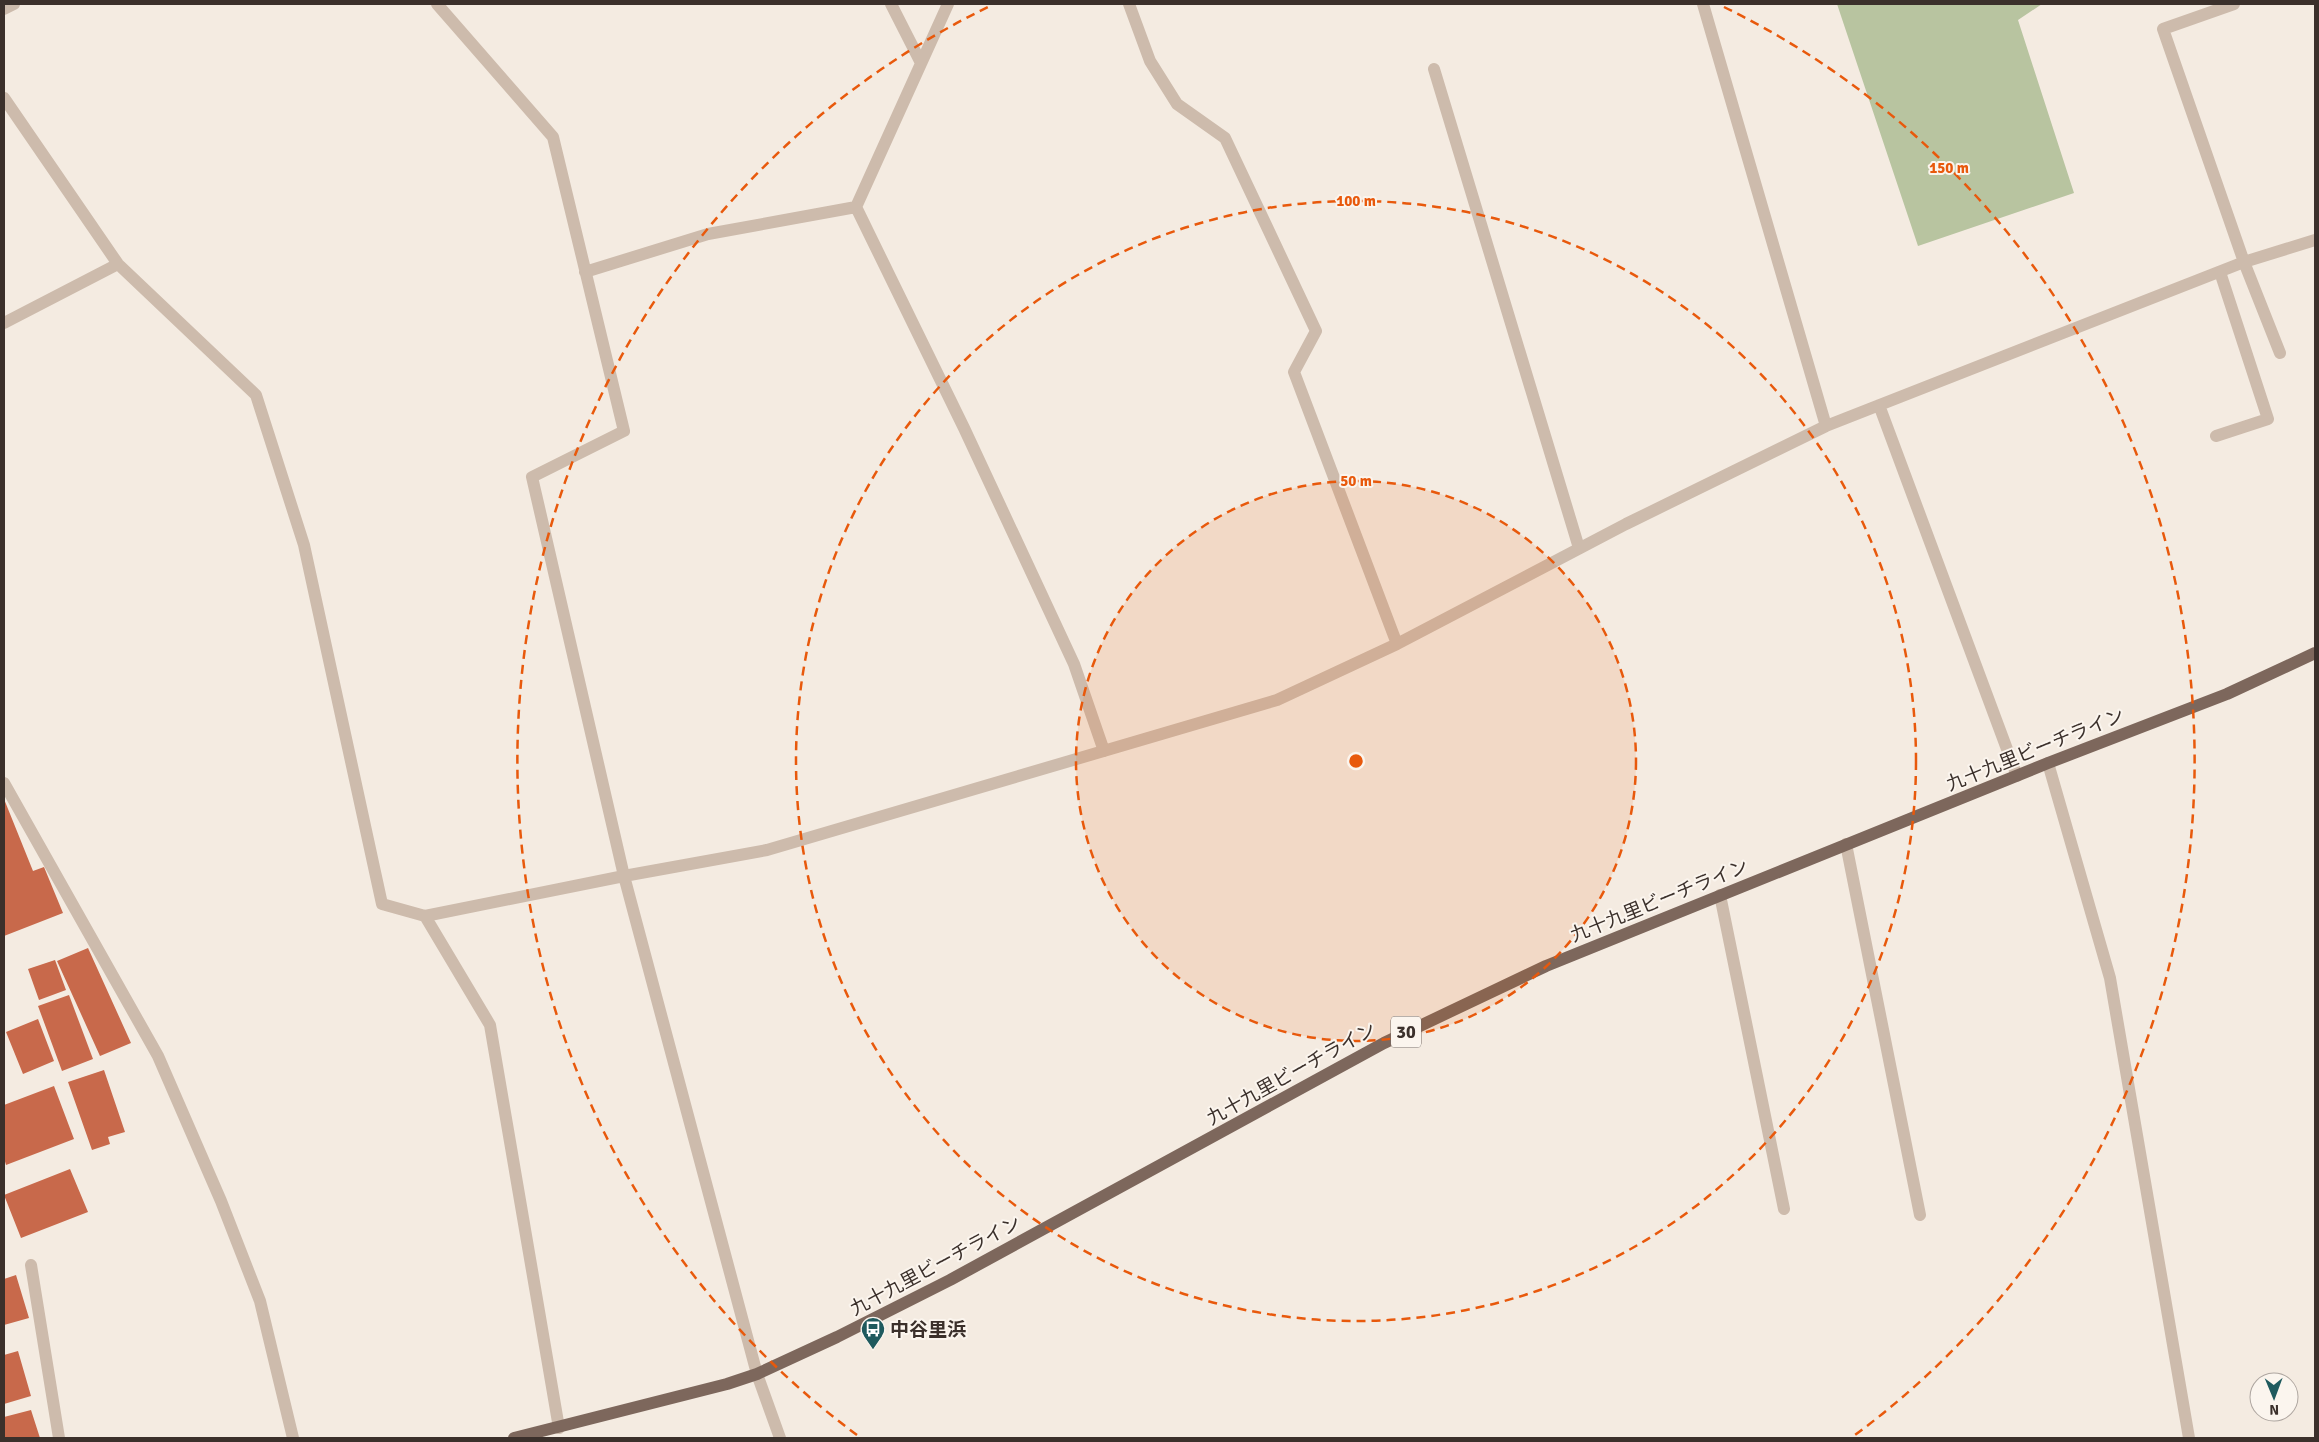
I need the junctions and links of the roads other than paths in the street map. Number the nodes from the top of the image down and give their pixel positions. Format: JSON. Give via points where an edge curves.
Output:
{"nodes":[{"id":1,"x":14,"y":4,"type":"edge"},
{"id":2,"x":437,"y":4,"type":"edge"},
{"id":3,"x":891,"y":4,"type":"edge"},
{"id":4,"x":948,"y":4,"type":"edge"},
{"id":5,"x":1128,"y":4,"type":"edge"},
{"id":6,"x":1703,"y":4,"type":"edge"},
{"id":7,"x":2234,"y":4,"type":"edge"},
{"id":8,"x":4,"y":9,"type":"edge"},
{"id":9,"x":921,"y":63,"type":"junction"},
{"id":10,"x":1434,"y":69,"type":"dead end"},
{"id":11,"x":4,"y":98,"type":"edge"},
{"id":12,"x":856,"y":207,"type":"junction"},
{"id":13,"x":2315,"y":240,"type":"edge"},
{"id":14,"x":2244,"y":262,"type":"junction"},
{"id":15,"x":118,"y":264,"type":"junction"},
{"id":16,"x":585,"y":272,"type":"junction"},
{"id":17,"x":2220,"y":272,"type":"junction"},
{"id":18,"x":4,"y":323,"type":"edge"},
{"id":19,"x":2280,"y":352,"type":"dead end"},
{"id":20,"x":1879,"y":406,"type":"junction"},
{"id":21,"x":1826,"y":426,"type":"junction"},
{"id":22,"x":2216,"y":436,"type":"dead end"},
{"id":23,"x":1579,"y":548,"type":"junction"},
{"id":24,"x":1397,"y":644,"type":"junction"},
{"id":25,"x":2315,"y":653,"type":"edge"},
{"id":26,"x":1104,"y":751,"type":"junction"},
{"id":27,"x":2048,"y":763,"type":"junction"},
{"id":28,"x":2017,"y":776,"type":"junction"},
{"id":29,"x":4,"y":783,"type":"edge"},
{"id":30,"x":1846,"y":844,"type":"junction"},
{"id":31,"x":624,"y":876,"type":"junction"},
{"id":32,"x":1720,"y":895,"type":"junction"},
{"id":33,"x":425,"y":916,"type":"junction"},
{"id":34,"x":1784,"y":1209,"type":"dead end"},
{"id":35,"x":1920,"y":1214,"type":"dead end"},
{"id":36,"x":31,"y":1266,"type":"dead end"},
{"id":37,"x":757,"y":1374,"type":"junction"},
{"id":38,"x":559,"y":1428,"type":"junction"},
{"id":39,"x":59,"y":1438,"type":"edge"},
{"id":40,"x":293,"y":1438,"type":"edge"},
{"id":41,"x":514,"y":1438,"type":"edge"},
{"id":42,"x":780,"y":1438,"type":"edge"},
{"id":43,"x":2189,"y":1438,"type":"edge"}],
"edges":[{"from":1,"to":8,"type":"street"},
{"from":2,"to":16,"type":"street","via":[[553,137]]},
{"from":3,"to":9,"type":"street"},
{"from":4,"to":9,"type":"street"},
{"from":5,"to":24,"type":"street","via":[[1150,61],[1177,104],[1226,138],[1316,332],[1294,372]]},
{"from":6,"to":21,"type":"street"},
{"from":7,"to":14,"type":"street","via":[[2163,28]]},
{"from":9,"to":12,"type":"street"},
{"from":10,"to":23,"type":"street"},
{"from":11,"to":15,"type":"street"},
{"from":12,"to":16,"type":"street","via":[[708,234]]},
{"from":12,"to":26,"type":"street","via":[[1074,664]]},
{"from":13,"to":14,"type":"street"},
{"from":14,"to":17,"type":"street"},
{"from":14,"to":19,"type":"street"},
{"from":15,"to":18,"type":"street"},
{"from":15,"to":33,"type":"street","via":[[256,395],[304,545],[382,904]]},
{"from":16,"to":31,"type":"street","via":[[624,431],[532,477]]},
{"from":17,"to":20,"type":"street"},
{"from":17,"to":22,"type":"street","via":[[2268,419]]},
{"from":20,"to":21,"type":"street"},
{"from":20,"to":28,"type":"street"},
{"from":21,"to":23,"type":"street"},
{"from":23,"to":24,"type":"street"},
{"from":24,"to":26,"type":"street","via":[[1277,700]]},
{"from":25,"to":27,"type":"main road","name":"九十九里ビーチライン","number":"30","via":[[2227,694]]},
{"from":26,"to":31,"type":"street","via":[[767,850]]},
{"from":27,"to":28,"type":"main road","name":"九十九里ビーチライン","number":"30"},
{"from":27,"to":43,"type":"street","via":[[2110,978]]},
{"from":28,"to":30,"type":"main road","name":"九十九里ビーチライン","number":"30"},
{"from":29,"to":40,"type":"street","via":[[158,1056],[260,1301]]},
{"from":30,"to":32,"type":"main road","name":"九十九里ビーチライン","number":"30"},
{"from":30,"to":35,"type":"street"},
{"from":31,"to":33,"type":"street"},
{"from":31,"to":37,"type":"street"},
{"from":32,"to":34,"type":"street"},
{"from":32,"to":37,"type":"main road","name":"九十九里ビーチライン","number":"30","via":[[1546,966],[1384,1043],[950,1280]]},
{"from":33,"to":38,"type":"street","via":[[490,1025]]},
{"from":36,"to":39,"type":"street"},
{"from":37,"to":38,"type":"main road","name":"九十九里ビーチライン","number":"30"},
{"from":37,"to":42,"type":"street"},
{"from":38,"to":41,"type":"main road","name":"九十九里ビーチライン","number":"30"}]}
